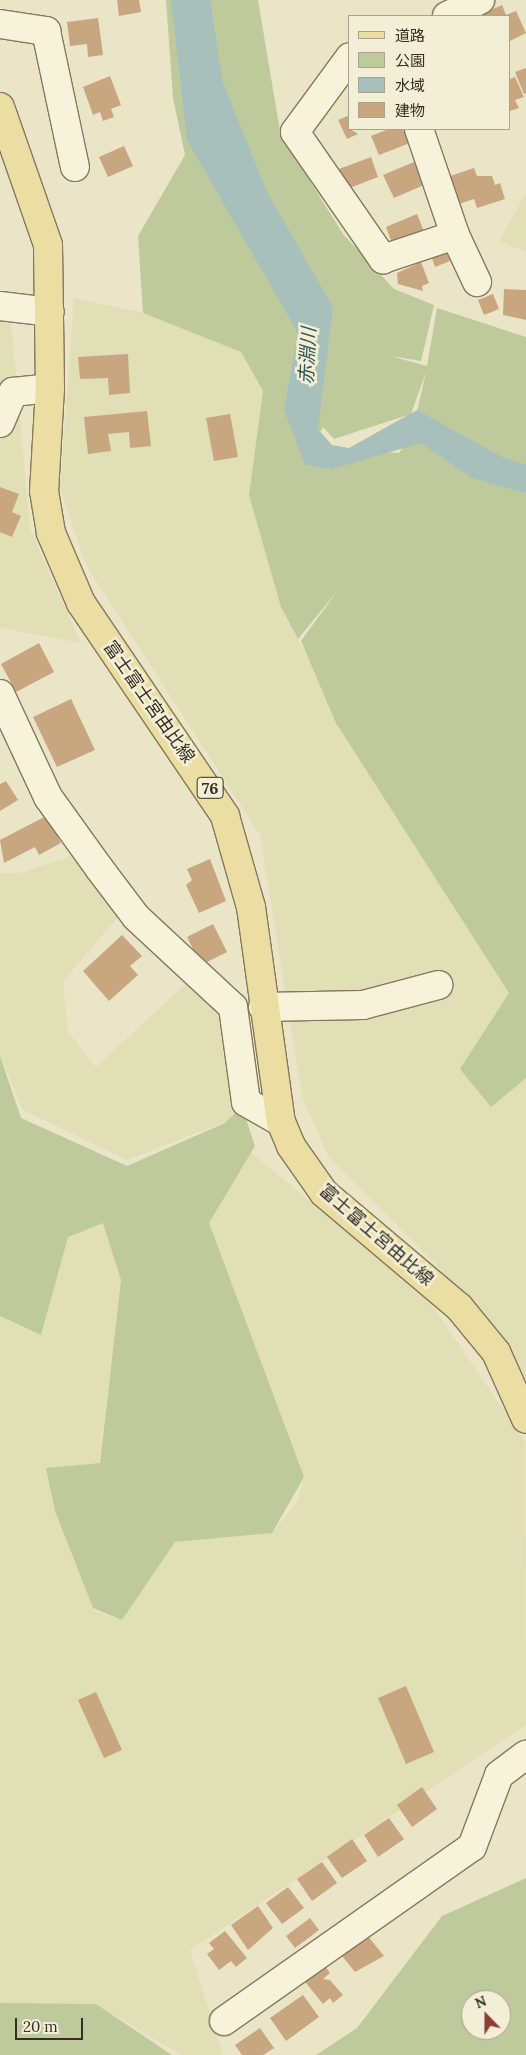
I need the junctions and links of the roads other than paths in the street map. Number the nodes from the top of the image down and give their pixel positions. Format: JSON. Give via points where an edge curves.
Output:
{"nodes":[{"id":1,"x":480,"y":0,"type":"edge"},
{"id":2,"x":449,"y":15,"type":"edge"},
{"id":3,"x":0,"y":24,"type":"edge"},
{"id":4,"x":348,"y":60,"type":"edge"},
{"id":5,"x":0,"y":107,"type":"edge"},
{"id":6,"x":419,"y":130,"type":"edge"},
{"id":7,"x":75,"y":167,"type":"dead end"},
{"id":8,"x":455,"y":235,"type":"junction"},
{"id":9,"x":477,"y":282,"type":"dead end"},
{"id":10,"x":0,"y":306,"type":"edge"},
{"id":11,"x":50,"y":312,"type":"junction"},
{"id":12,"x":50,"y":388,"type":"junction"},
{"id":13,"x":0,"y":424,"type":"edge"},
{"id":14,"x":0,"y":694,"type":"edge"},
{"id":15,"x":438,"y":985,"type":"dead end"},
{"id":16,"x":263,"y":1007,"type":"junction"},
{"id":17,"x":281,"y":1122,"type":"junction"},
{"id":18,"x":526,"y":1419,"type":"edge"},
{"id":19,"x":526,"y":1755,"type":"edge"},
{"id":20,"x":224,"y":2021,"type":"dead end"}],
"edges":[{"from":1,"to":2,"type":"street"},
{"from":3,"to":7,"type":"street","via":[[46,31]]},
{"from":4,"to":8,"type":"street","via":[[295,132],[383,259]]},
{"from":5,"to":11,"type":"main road","name":"富士富士宮由比線","number":"76","via":[[48,245]]},
{"from":6,"to":8,"type":"street"},
{"from":8,"to":9,"type":"street"},
{"from":10,"to":11,"type":"street"},
{"from":11,"to":12,"type":"main road","name":"富士富士宮由比線","number":"76"},
{"from":12,"to":13,"type":"street","via":[[13,392]]},
{"from":12,"to":16,"type":"main road","name":"富士富士宮由比線","number":"76","via":[[44,491],[51,533],[81,603],[225,816],[245,880]]},
{"from":14,"to":17,"type":"street","via":[[48,797],[99,868],[136,917],[233,1007],[246,1102]]},
{"from":15,"to":16,"type":"street","via":[[363,1005]]},
{"from":16,"to":17,"type":"main road","name":"富士富士宮由比線","number":"76"},
{"from":17,"to":18,"type":"main road","name":"富士富士宮由比線","number":"76","via":[[291,1146],[324,1193],[458,1307],[496,1352]]},
{"from":19,"to":20,"type":"street","via":[[499,1775],[472,1847]]}]}
